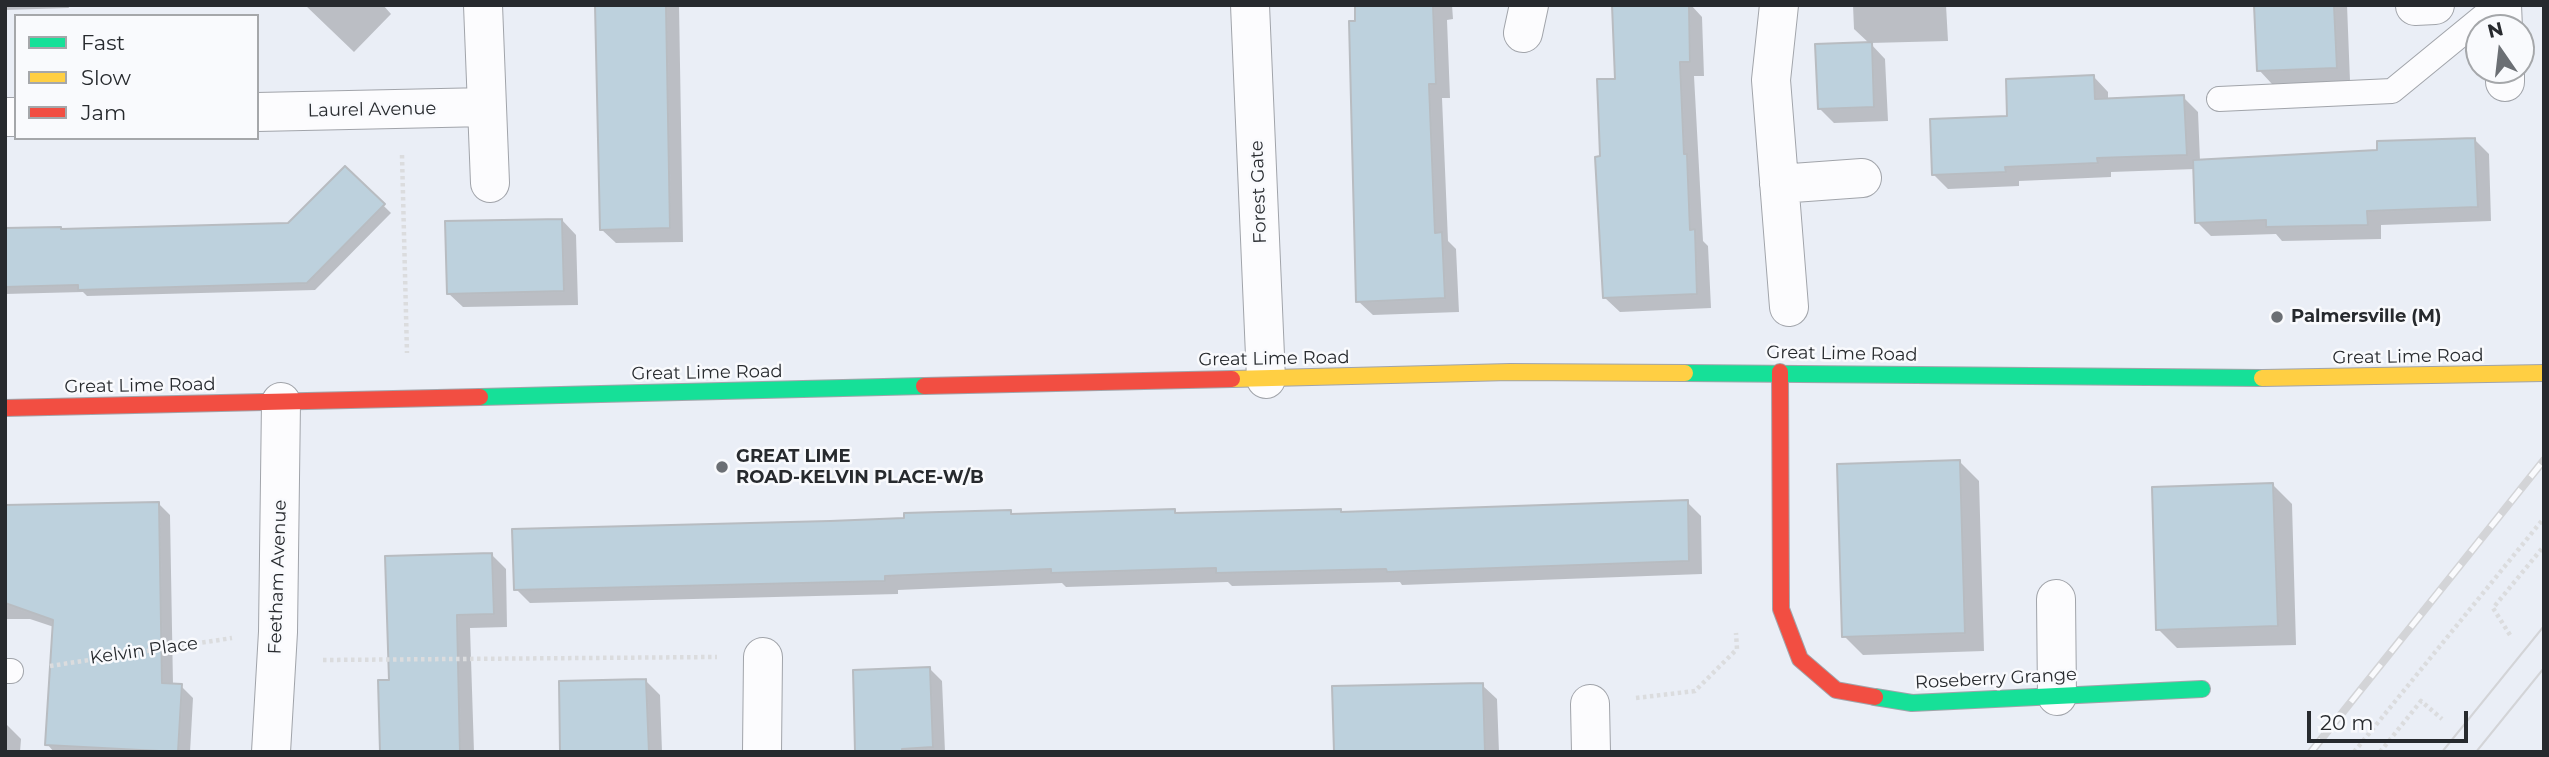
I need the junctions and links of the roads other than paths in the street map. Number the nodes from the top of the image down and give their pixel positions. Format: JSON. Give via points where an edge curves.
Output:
{"nodes":[{"id":1,"x":483,"y":5,"type":"edge"},
{"id":2,"x":1250,"y":5,"type":"edge"},
{"id":3,"x":1779,"y":5,"type":"edge"},
{"id":4,"x":2499,"y":5,"type":"edge"},
{"id":5,"x":2219,"y":99,"type":"dead end"},
{"id":6,"x":488,"y":107,"type":"junction"},
{"id":7,"x":259,"y":112,"type":"edge"},
{"id":8,"x":1862,"y":178,"type":"dead end"},
{"id":9,"x":491,"y":183,"type":"dead end"},
{"id":10,"x":1779,"y":184,"type":"junction"},
{"id":11,"x":1789,"y":307,"type":"dead end"},
{"id":12,"x":1780,"y":372,"type":"junction"},
{"id":13,"x":2544,"y":373,"type":"edge"},
{"id":14,"x":1266,"y":379,"type":"junction"},
{"id":15,"x":281,"y":402,"type":"junction"},
{"id":16,"x":5,"y":408,"type":"edge"},
{"id":17,"x":2056,"y":599,"type":"dead end"},
{"id":18,"x":763,"y":657,"type":"road end"},
{"id":19,"x":2202,"y":689,"type":"dead end"},
{"id":20,"x":2057,"y":696,"type":"junction"},
{"id":21,"x":1590,"y":704,"type":"road end"},
{"id":22,"x":271,"y":752,"type":"edge"},
{"id":23,"x":762,"y":752,"type":"edge"},
{"id":24,"x":1591,"y":752,"type":"edge"}],
"edges":[{"from":1,"to":6,"type":"street"},
{"from":2,"to":14,"type":"street","name":"Forest Gate"},
{"from":3,"to":10,"type":"street","via":[[1771,80]]},
{"from":4,"to":5,"type":"lane","via":[[2392,91]]},
{"from":6,"to":7,"type":"street","name":"Laurel Avenue"},
{"from":6,"to":9,"type":"street"},
{"from":8,"to":10,"type":"street"},
{"from":10,"to":11,"type":"street"},
{"from":12,"to":13,"type":"main road","name":"Great Lime Road","via":[[2434,377]]},
{"from":12,"to":14,"type":"main road","name":"Great Lime Road","via":[[1510,372]]},
{"from":12,"to":20,"type":"main road","name":"Roseberry Grange","via":[[1781,609],[1800,659],[1836,690],[1912,703]]},
{"from":14,"to":15,"type":"main road","name":"Great Lime Road"},
{"from":15,"to":16,"type":"main road","name":"Great Lime Road"},
{"from":15,"to":22,"type":"street","name":"Feetham Avenue"},
{"from":17,"to":20,"type":"street"},
{"from":18,"to":23,"type":"street"},
{"from":19,"to":20,"type":"main road","name":"Roseberry Grange"},
{"from":21,"to":24,"type":"street"}]}
